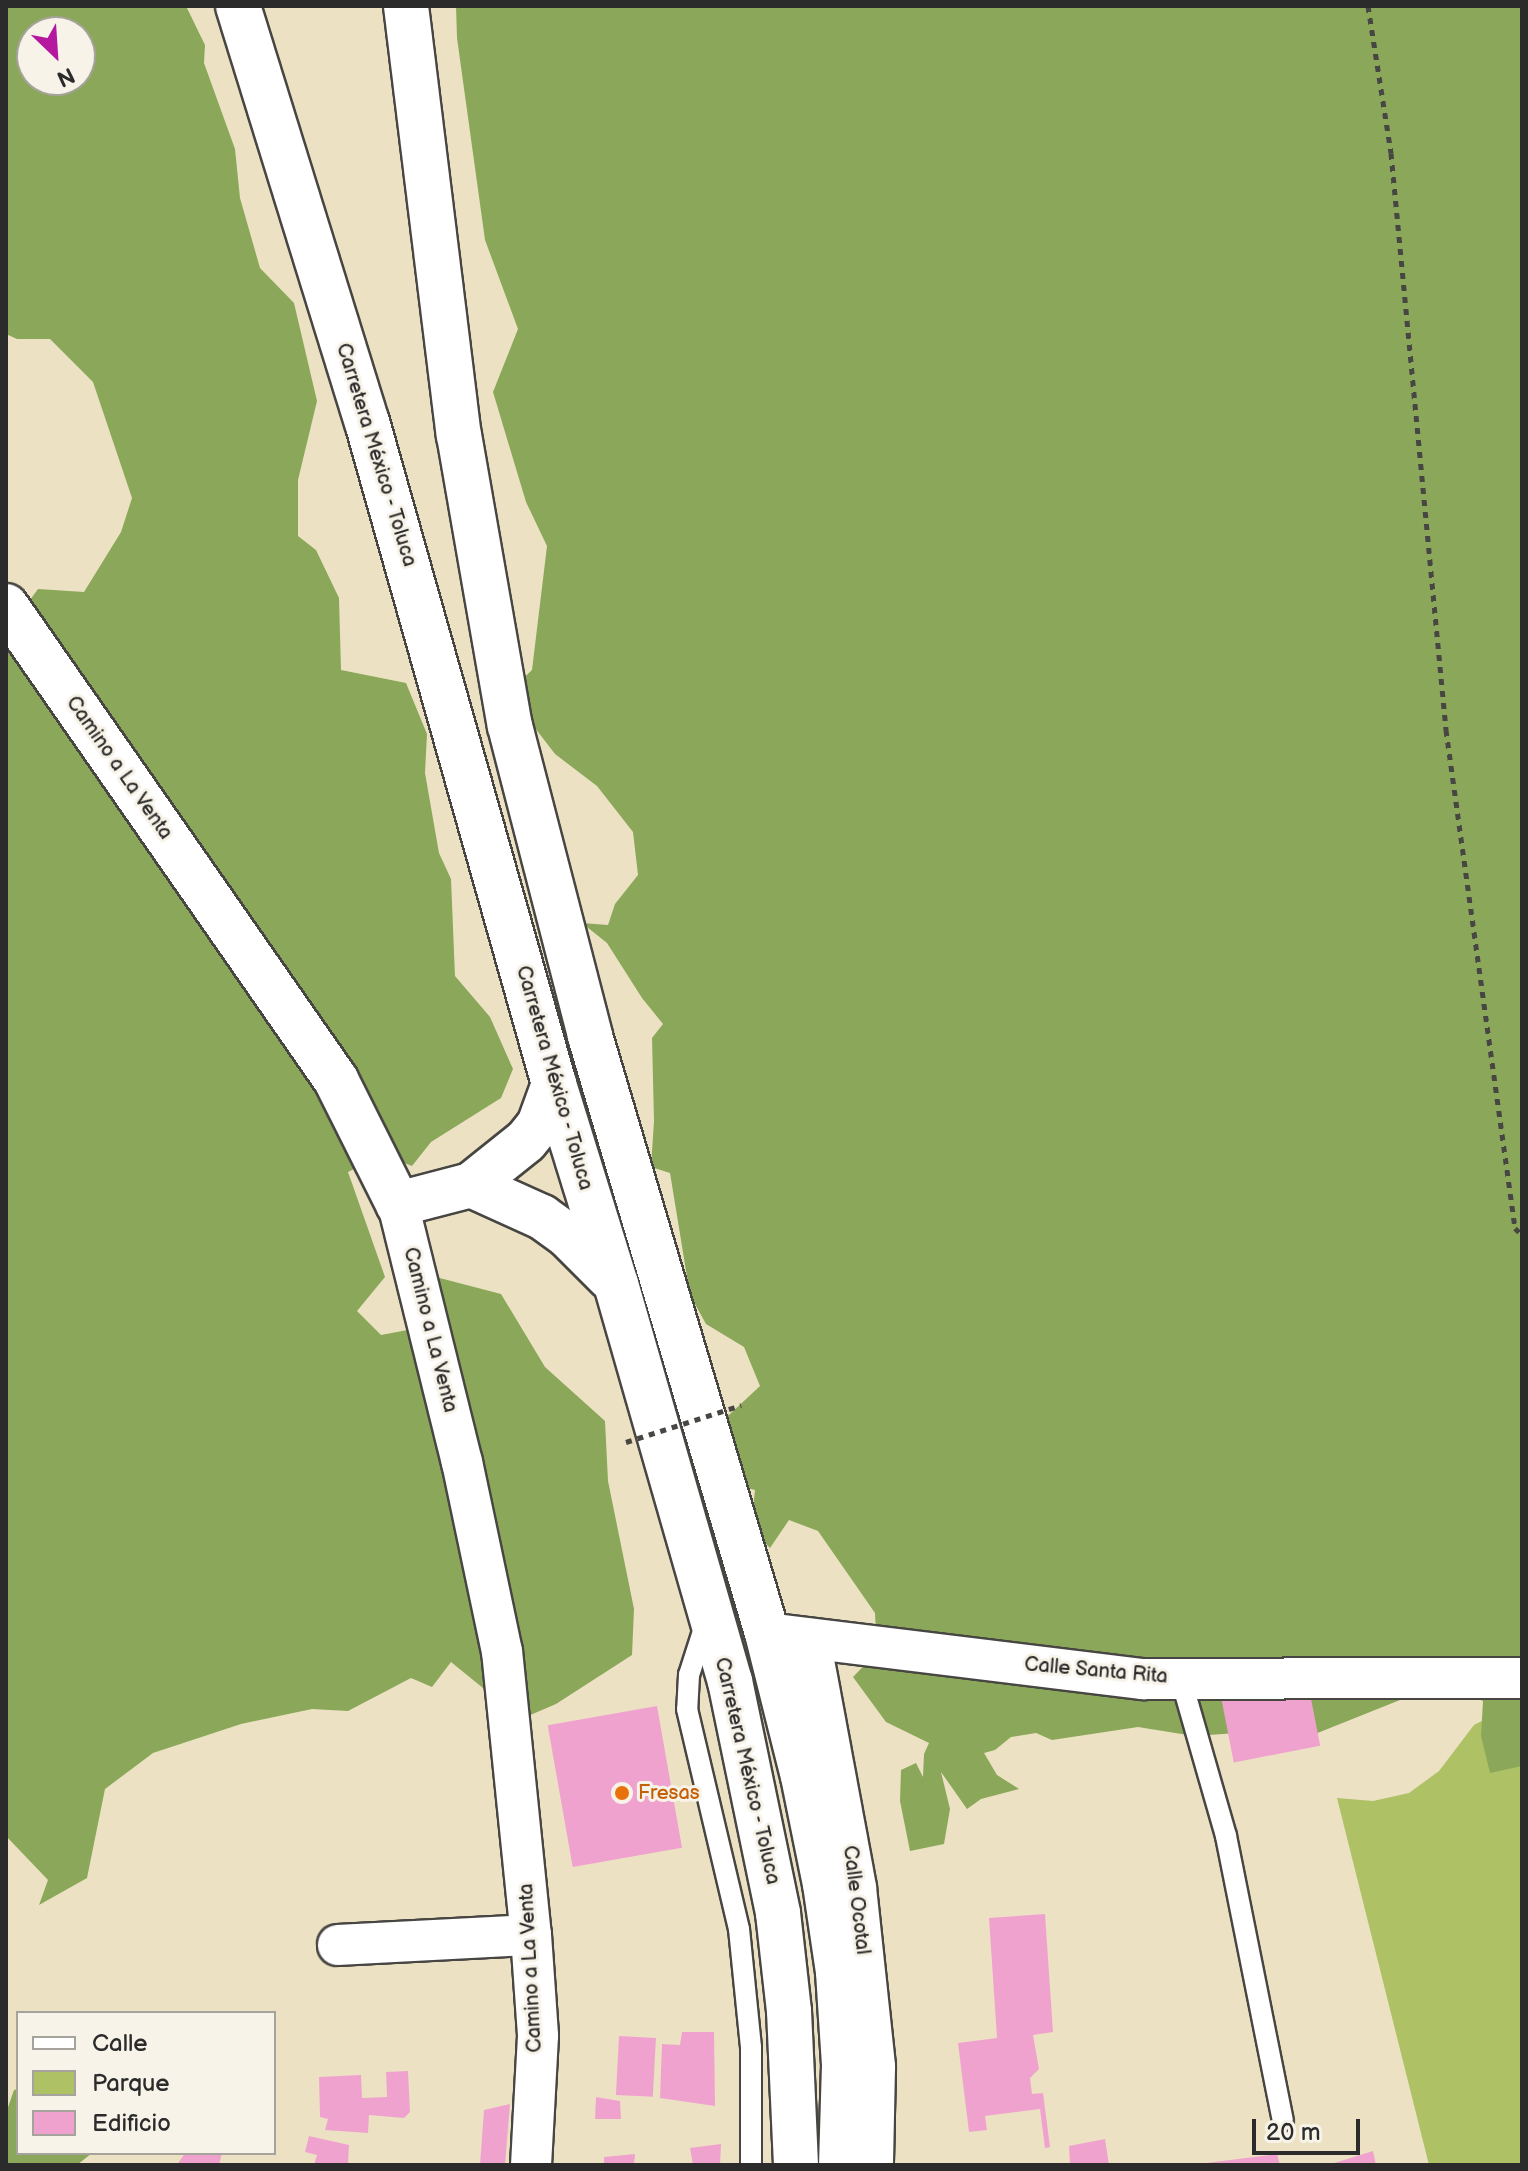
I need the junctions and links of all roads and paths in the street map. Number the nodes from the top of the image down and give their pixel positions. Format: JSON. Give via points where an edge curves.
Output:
{"nodes":[{"id":1,"x":238,"y":6,"type":"edge"},
{"id":2,"x":406,"y":6,"type":"edge"},
{"id":3,"x":1368,"y":6,"type":"edge"},
{"id":4,"x":6,"y":606,"type":"edge"},
{"id":5,"x":554,"y":1084,"type":"junction"},
{"id":6,"x":471,"y":1185,"type":"junction"},
{"id":7,"x":398,"y":1204,"type":"junction"},
{"id":8,"x":1522,"y":1235,"type":"edge"},
{"id":9,"x":616,"y":1284,"type":"junction"},
{"id":10,"x":741,"y":1405,"type":"dead end"},
{"id":11,"x":626,"y":1442,"type":"dead end"},
{"id":12,"x":709,"y":1615,"type":"junction"},
{"id":13,"x":767,"y":1633,"type":"junction"},
{"id":14,"x":810,"y":1639,"type":"junction"},
{"id":15,"x":1522,"y":1678,"type":"edge"},
{"id":16,"x":1181,"y":1679,"type":"junction"},
{"id":17,"x":531,"y":1935,"type":"junction"},
{"id":18,"x":338,"y":1945,"type":"dead end"},
{"id":19,"x":1283,"y":2120,"type":"dead end"},
{"id":20,"x":531,"y":2165,"type":"edge"},
{"id":21,"x":751,"y":2165,"type":"edge"},
{"id":22,"x":796,"y":2165,"type":"edge"},
{"id":23,"x":841,"y":2165,"type":"edge"},
{"id":24,"x":873,"y":2165,"type":"edge"}],
"edges":[{"from":1,"to":5,"type":"main road","name":"Carretera México - Toluca","via":[[372,437]]},
{"from":2,"to":13,"type":"main road","via":[[459,435],[510,726],[590,1036]]},
{"from":3,"to":8,"type":"path","via":[[1391,153],[1446,730],[1515,1228]]},
{"from":4,"to":7,"type":"main road","name":"Camino a La Venta","via":[[336,1080]]},
{"from":5,"to":6,"type":"main road","via":[[539,1125],[526,1141]]},
{"from":5,"to":9,"type":"main road","name":"Carretera México - Toluca"},
{"from":6,"to":7,"type":"main road"},
{"from":6,"to":9,"type":"main road","via":[[542,1217]]},
{"from":7,"to":17,"type":"street","name":"Camino a La Venta","via":[[459,1447],[502,1651]]},
{"from":9,"to":12,"type":"main road","name":"Carretera México - Toluca"},
{"from":10,"to":11,"type":"path","bridge":true},
{"from":12,"to":21,"type":"lane","via":[[689,1675],[687,1709],[739,1929],[751,2047]]},
{"from":12,"to":22,"type":"main road","name":"Carretera México - Toluca","via":[[730,1681],[778,1913]]},
{"from":13,"to":14,"type":"street","name":"Calle Santa Rita"},
{"from":13,"to":23,"type":"main road","via":[[803,1776],[838,1972],[844,2065]]},
{"from":14,"to":16,"type":"street","name":"Calle Santa Rita","via":[[1143,1679]]},
{"from":14,"to":24,"type":"street","name":"Calle Ocotal","via":[[856,1888],[875,2067]]},
{"from":15,"to":16,"type":"street","name":"Calle Santa Rita"},
{"from":16,"to":19,"type":"lane","via":[[1226,1836]]},
{"from":17,"to":18,"type":"street"},
{"from":17,"to":20,"type":"street","name":"Camino a La Venta","via":[[538,2036]]}]}
